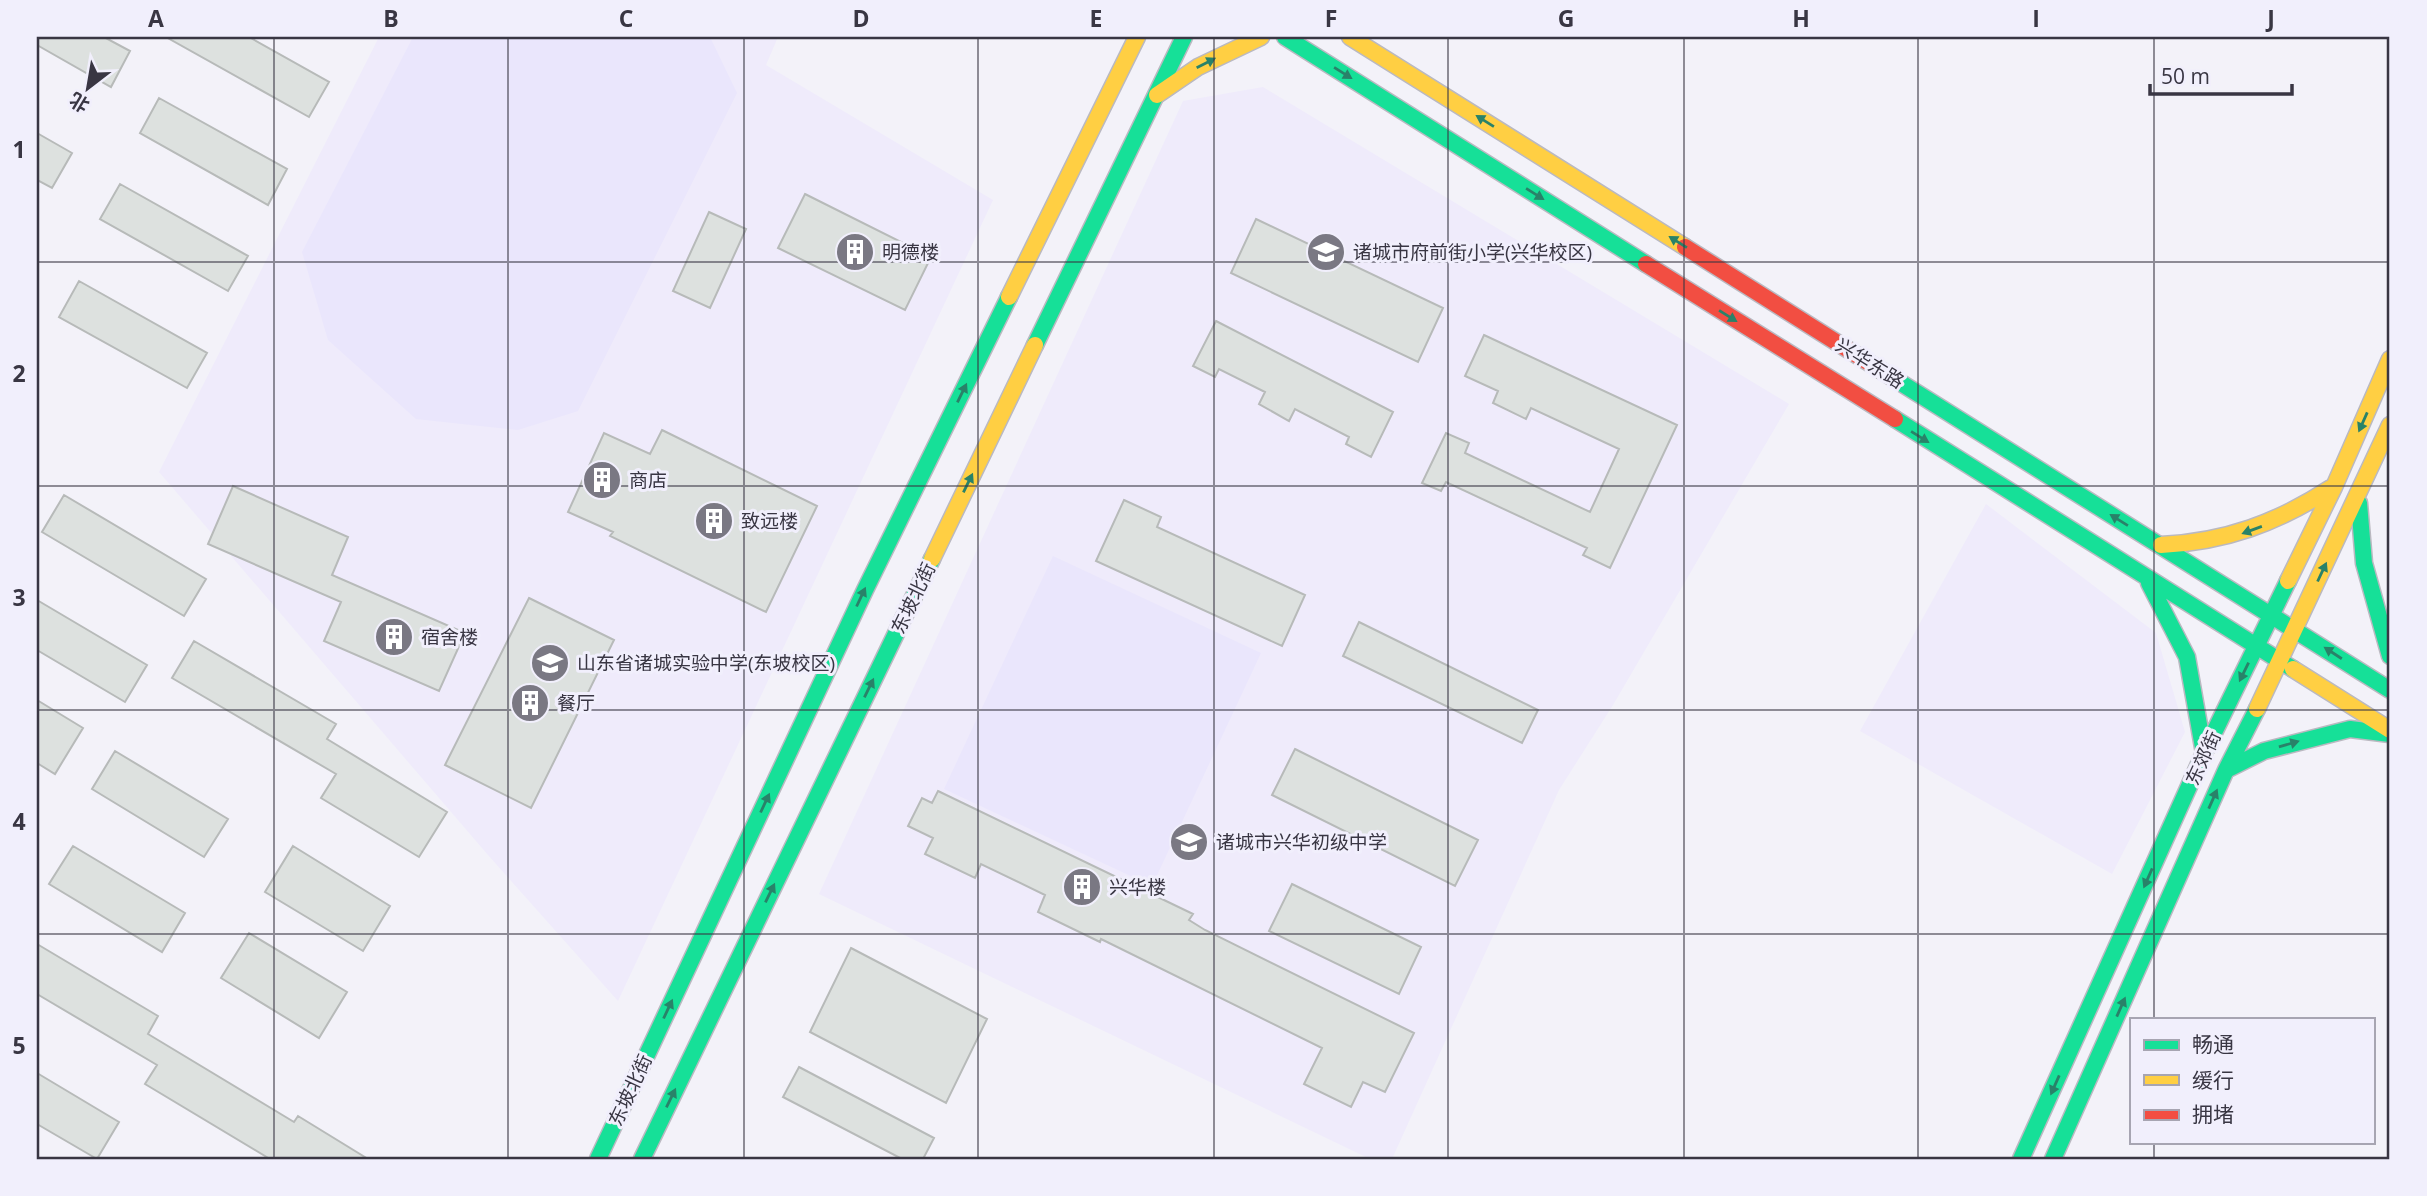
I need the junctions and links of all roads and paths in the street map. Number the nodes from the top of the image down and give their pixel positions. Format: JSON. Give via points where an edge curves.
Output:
{"nodes":[{"id":1,"x":1120,"y":37,"type":"edge"},
{"id":2,"x":1137,"y":37,"type":"edge"},
{"id":3,"x":1184,"y":37,"type":"edge"},
{"id":4,"x":1261,"y":37,"type":"edge"},
{"id":5,"x":1285,"y":37,"type":"edge"},
{"id":6,"x":1350,"y":37,"type":"edge"},
{"id":7,"x":1119,"y":73,"type":"junction"},
{"id":8,"x":1155,"y":97,"type":"junction"},
{"id":9,"x":2390,"y":359,"type":"edge"},
{"id":10,"x":2390,"y":425,"type":"edge"},
{"id":11,"x":2334,"y":487,"type":"junction"},
{"id":12,"x":2359,"y":494,"type":"junction"},
{"id":13,"x":2160,"y":545,"type":"junction"},
{"id":14,"x":2148,"y":581,"type":"junction"},
{"id":15,"x":2271,"y":613,"type":"junction"},
{"id":16,"x":2296,"y":628,"type":"junction"},
{"id":17,"x":2256,"y":647,"type":"junction"},
{"id":18,"x":2390,"y":656,"type":"edge"},
{"id":19,"x":2281,"y":662,"type":"junction"},
{"id":20,"x":2390,"y":690,"type":"edge"},
{"id":21,"x":2390,"y":732,"type":"edge"},
{"id":22,"x":2204,"y":753,"type":"junction"},
{"id":23,"x":2226,"y":770,"type":"junction"},
{"id":24,"x":598,"y":1159,"type":"edge"},
{"id":25,"x":642,"y":1159,"type":"edge"},
{"id":26,"x":2021,"y":1159,"type":"edge"},
{"id":27,"x":2053,"y":1159,"type":"edge"}],
"edges":[{"from":1,"to":7,"type":"main road"},
{"from":2,"to":7,"type":"main road","name":"东坡北街"},
{"from":3,"to":8,"type":"main road","name":"东坡北街"},
{"from":8,"to":4,"type":"main road","one_way":true,"via":[[1198,66]]},
{"from":5,"to":14,"type":"main road","one_way":true},
{"from":13,"to":6,"type":"main road","name":"兴华东路","one_way":true},
{"from":24,"to":7,"type":"main road","name":"东坡北街","one_way":true,"via":[[865,590]]},
{"from":25,"to":8,"type":"main road","name":"东坡北街","one_way":true},
{"from":9,"to":11,"type":"main road","name":"东郊街","one_way":true},
{"from":10,"to":12,"type":"main road","name":"东郊街"},
{"from":11,"to":13,"type":"main road","one_way":true,"via":[[2293,514],[2247,532],[2204,545]]},
{"from":11,"to":15,"type":"main road","name":"东郊街"},
{"from":16,"to":12,"type":"main road","name":"东郊街","one_way":true},
{"from":12,"to":18,"type":"main road","via":[[2358,536],[2367,586]]},
{"from":13,"to":15,"type":"main road","name":"兴华东路"},
{"from":14,"to":17,"type":"main road"},
{"from":14,"to":22,"type":"main road","via":[[2187,657]]},
{"from":15,"to":16,"type":"main road","name":"兴华东路"},
{"from":15,"to":17,"type":"main road","name":"东郊街"},
{"from":16,"to":19,"type":"main road","name":"东郊街"},
{"from":20,"to":16,"type":"main road","name":"兴华东路","one_way":true},
{"from":17,"to":19,"type":"main road"},
{"from":17,"to":22,"type":"main road","name":"东郊街","one_way":true},
{"from":19,"to":21,"type":"main road"},
{"from":19,"to":23,"type":"main road","name":"东郊街"},
{"from":23,"to":21,"type":"main road","one_way":true,"via":[[2264,751],[2350,729]]},
{"from":22,"to":26,"type":"main road","name":"东郊街","one_way":true},
{"from":27,"to":23,"type":"main road","name":"东郊街","one_way":true}]}
